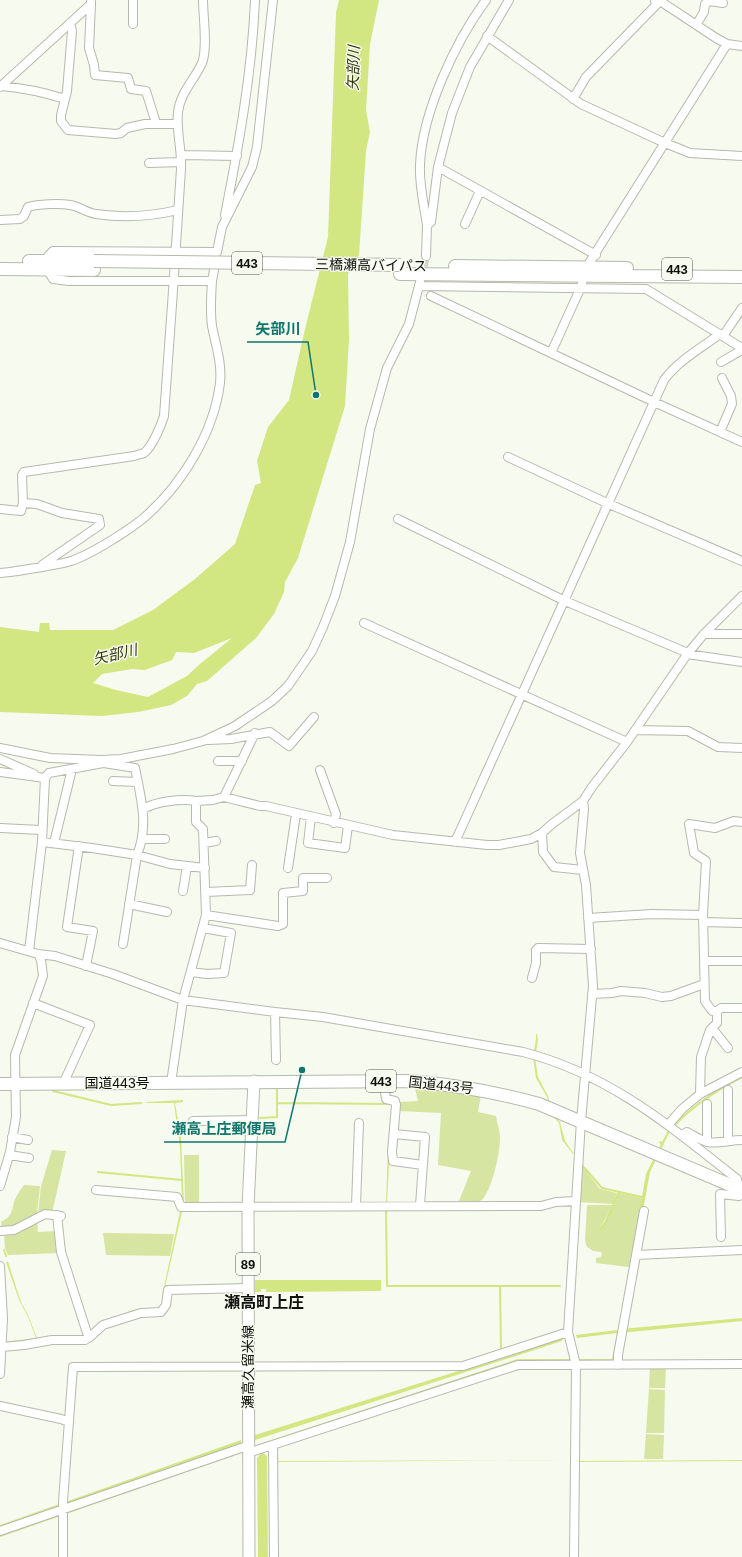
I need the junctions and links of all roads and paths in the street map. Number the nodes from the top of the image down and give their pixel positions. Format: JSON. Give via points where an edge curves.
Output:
{"nodes":[{"id":1,"x":133,"y":0,"type":"edge"},
{"id":2,"x":203,"y":0,"type":"edge"},
{"id":3,"x":255,"y":0,"type":"edge"},
{"id":4,"x":273,"y":0,"type":"edge"},
{"id":5,"x":486,"y":0,"type":"edge"},
{"id":6,"x":509,"y":0,"type":"edge"},
{"id":7,"x":657,"y":1,"type":"edge"},
{"id":8,"x":91,"y":2,"type":"edge"},
{"id":9,"x":723,"y":3,"type":"dead end"},
{"id":10,"x":70,"y":23,"type":"junction"},
{"id":11,"x":133,"y":24,"type":"dead end"},
{"id":12,"x":696,"y":25,"type":"junction"},
{"id":13,"x":487,"y":36,"type":"junction"},
{"id":14,"x":727,"y":44,"type":"junction"},
{"id":15,"x":742,"y":46,"type":"edge"},
{"id":16,"x":1,"y":86,"type":"edge"},
{"id":17,"x":65,"y":99,"type":"junction"},
{"id":18,"x":573,"y":99,"type":"junction"},
{"id":19,"x":156,"y":124,"type":"junction"},
{"id":20,"x":177,"y":124,"type":"junction"},
{"id":21,"x":665,"y":143,"type":"junction"},
{"id":22,"x":237,"y":156,"type":"junction"},
{"id":23,"x":742,"y":156,"type":"edge"},
{"id":24,"x":182,"y":159,"type":"junction"},
{"id":25,"x":149,"y":163,"type":"dead end"},
{"id":26,"x":438,"y":168,"type":"junction"},
{"id":27,"x":480,"y":191,"type":"junction"},
{"id":28,"x":178,"y":210,"type":"junction"},
{"id":29,"x":0,"y":220,"type":"edge"},
{"id":30,"x":465,"y":224,"type":"dead end"},
{"id":31,"x":427,"y":225,"type":"junction"},
{"id":32,"x":222,"y":227,"type":"junction"},
{"id":33,"x":177,"y":252,"type":"junction"},
{"id":34,"x":217,"y":252,"type":"junction"},
{"id":35,"x":596,"y":255,"type":"junction"},
{"id":36,"x":426,"y":256,"type":"tunnel mouth"},
{"id":37,"x":0,"y":262,"type":"edge"},
{"id":38,"x":49,"y":265,"type":"junction"},
{"id":39,"x":0,"y":269,"type":"edge"},
{"id":40,"x":742,"y":271,"type":"edge"},
{"id":41,"x":584,"y":277,"type":"junction"},
{"id":42,"x":742,"y":277,"type":"edge"},
{"id":43,"x":174,"y":281,"type":"junction"},
{"id":44,"x":212,"y":281,"type":"junction"},
{"id":45,"x":431,"y":296,"type":"dead end"},
{"id":46,"x":742,"y":308,"type":"edge"},
{"id":47,"x":721,"y":335,"type":"junction"},
{"id":48,"x":742,"y":349,"type":"edge"},
{"id":49,"x":551,"y":353,"type":"junction"},
{"id":50,"x":721,"y":362,"type":"dead end"},
{"id":51,"x":722,"y":378,"type":"dead end"},
{"id":52,"x":654,"y":402,"type":"junction"},
{"id":53,"x":720,"y":432,"type":"junction"},
{"id":54,"x":742,"y":442,"type":"edge"},
{"id":55,"x":508,"y":457,"type":"dead end"},
{"id":56,"x":23,"y":504,"type":"junction"},
{"id":57,"x":609,"y":504,"type":"junction"},
{"id":58,"x":0,"y":509,"type":"edge"},
{"id":59,"x":398,"y":519,"type":"dead end"},
{"id":60,"x":742,"y":561,"type":"edge"},
{"id":61,"x":40,"y":567,"type":"junction"},
{"id":62,"x":0,"y":573,"type":"edge"},
{"id":63,"x":742,"y":596,"type":"edge"},
{"id":64,"x":565,"y":601,"type":"junction"},
{"id":65,"x":364,"y":623,"type":"dead end"},
{"id":66,"x":704,"y":634,"type":"junction"},
{"id":67,"x":742,"y":634,"type":"edge"},
{"id":68,"x":687,"y":654,"type":"junction"},
{"id":69,"x":742,"y":662,"type":"edge"},
{"id":70,"x":521,"y":695,"type":"junction"},
{"id":71,"x":314,"y":717,"type":"dead end"},
{"id":72,"x":636,"y":730,"type":"junction"},
{"id":73,"x":255,"y":733,"type":"junction"},
{"id":74,"x":203,"y":741,"type":"junction"},
{"id":75,"x":627,"y":742,"type":"junction"},
{"id":76,"x":0,"y":748,"type":"edge"},
{"id":77,"x":742,"y":748,"type":"edge"},
{"id":78,"x":0,"y":759,"type":"edge"},
{"id":79,"x":103,"y":761,"type":"junction"},
{"id":80,"x":218,"y":761,"type":"dead end"},
{"id":81,"x":242,"y":761,"type":"junction"},
{"id":82,"x":72,"y":769,"type":"junction"},
{"id":83,"x":320,"y":770,"type":"dead end"},
{"id":84,"x":0,"y":772,"type":"edge"},
{"id":85,"x":42,"y":778,"type":"junction"},
{"id":86,"x":113,"y":781,"type":"dead end"},
{"id":87,"x":138,"y":782,"type":"junction"},
{"id":88,"x":224,"y":797,"type":"junction"},
{"id":89,"x":196,"y":801,"type":"junction"},
{"id":90,"x":584,"y":801,"type":"junction"},
{"id":91,"x":143,"y":809,"type":"junction"},
{"id":92,"x":296,"y":814,"type":"junction"},
{"id":93,"x":311,"y":817,"type":"junction"},
{"id":94,"x":334,"y":822,"type":"junction"},
{"id":95,"x":742,"y":822,"type":"edge"},
{"id":96,"x":348,"y":826,"type":"junction"},
{"id":97,"x":0,"y":828,"type":"edge"},
{"id":98,"x":41,"y":830,"type":"junction"},
{"id":99,"x":542,"y":833,"type":"junction"},
{"id":100,"x":142,"y":839,"type":"junction"},
{"id":101,"x":165,"y":839,"type":"dead end"},
{"id":102,"x":216,"y":841,"type":"dead end"},
{"id":103,"x":42,"y":842,"type":"junction"},
{"id":104,"x":204,"y":842,"type":"junction"},
{"id":105,"x":455,"y":842,"type":"junction"},
{"id":106,"x":54,"y":844,"type":"junction"},
{"id":107,"x":79,"y":846,"type":"junction"},
{"id":108,"x":137,"y":855,"type":"junction"},
{"id":109,"x":252,"y":865,"type":"dead end"},
{"id":110,"x":187,"y":866,"type":"junction"},
{"id":111,"x":205,"y":868,"type":"junction"},
{"id":112,"x":288,"y":868,"type":"dead end"},
{"id":113,"x":583,"y":870,"type":"junction"},
{"id":114,"x":327,"y":878,"type":"dead end"},
{"id":115,"x":183,"y":891,"type":"dead end"},
{"id":116,"x":206,"y":892,"type":"junction"},
{"id":117,"x":129,"y":904,"type":"junction"},
{"id":118,"x":167,"y":912,"type":"dead end"},
{"id":119,"x":206,"y":915,"type":"junction"},
{"id":120,"x":588,"y":918,"type":"junction"},
{"id":121,"x":703,"y":918,"type":"junction"},
{"id":122,"x":742,"y":923,"type":"edge"},
{"id":123,"x":203,"y":928,"type":"junction"},
{"id":124,"x":0,"y":943,"type":"edge"},
{"id":125,"x":123,"y":944,"type":"dead end"},
{"id":126,"x":591,"y":949,"type":"junction"},
{"id":127,"x":29,"y":951,"type":"junction"},
{"id":128,"x":38,"y":954,"type":"junction"},
{"id":129,"x":704,"y":961,"type":"junction"},
{"id":130,"x":742,"y":961,"type":"edge"},
{"id":131,"x":86,"y":966,"type":"junction"},
{"id":132,"x":191,"y":972,"type":"junction"},
{"id":133,"x":532,"y":978,"type":"dead end"},
{"id":134,"x":704,"y":984,"type":"junction"},
{"id":135,"x":592,"y":994,"type":"junction"},
{"id":136,"x":183,"y":1000,"type":"junction"},
{"id":137,"x":34,"y":1003,"type":"junction"},
{"id":138,"x":742,"y":1008,"type":"edge"},
{"id":139,"x":717,"y":1011,"type":"junction"},
{"id":140,"x":275,"y":1012,"type":"junction"},
{"id":141,"x":712,"y":1028,"type":"junction"},
{"id":142,"x":728,"y":1048,"type":"dead end"},
{"id":143,"x":276,"y":1060,"type":"dead end"},
{"id":144,"x":742,"y":1072,"type":"edge"},
{"id":145,"x":585,"y":1076,"type":"junction"},
{"id":146,"x":254,"y":1081,"type":"junction"},
{"id":147,"x":171,"y":1083,"type":"junction"},
{"id":148,"x":0,"y":1084,"type":"edge"},
{"id":149,"x":15,"y":1084,"type":"junction"},
{"id":150,"x":63,"y":1084,"type":"junction"},
{"id":151,"x":384,"y":1084,"type":"dead end"},
{"id":152,"x":728,"y":1090,"type":"dead end"},
{"id":153,"x":700,"y":1094,"type":"junction"},
{"id":154,"x":707,"y":1104,"type":"dead end"},
{"id":155,"x":252,"y":1120,"type":"junction"},
{"id":156,"x":193,"y":1121,"type":"dead end"},
{"id":157,"x":581,"y":1121,"type":"junction"},
{"id":158,"x":359,"y":1123,"type":"dead end"},
{"id":159,"x":668,"y":1125,"type":"junction"},
{"id":160,"x":394,"y":1134,"type":"junction"},
{"id":161,"x":682,"y":1135,"type":"junction"},
{"id":162,"x":12,"y":1137,"type":"junction"},
{"id":163,"x":28,"y":1140,"type":"dead end"},
{"id":164,"x":742,"y":1140,"type":"edge"},
{"id":165,"x":728,"y":1141,"type":"junction"},
{"id":166,"x":707,"y":1142,"type":"junction"},
{"id":167,"x":9,"y":1155,"type":"junction"},
{"id":168,"x":29,"y":1158,"type":"dead end"},
{"id":169,"x":423,"y":1164,"type":"junction"},
{"id":170,"x":0,"y":1186,"type":"edge"},
{"id":171,"x":96,"y":1190,"type":"dead end"},
{"id":172,"x":741,"y":1190,"type":"edge"},
{"id":173,"x":576,"y":1200,"type":"junction"},
{"id":174,"x":420,"y":1205,"type":"junction"},
{"id":175,"x":356,"y":1206,"type":"junction"},
{"id":176,"x":248,"y":1207,"type":"junction"},
{"id":177,"x":644,"y":1211,"type":"dead end"},
{"id":178,"x":0,"y":1231,"type":"edge"},
{"id":179,"x":721,"y":1237,"type":"dead end"},
{"id":180,"x":742,"y":1250,"type":"edge"},
{"id":181,"x":636,"y":1255,"type":"junction"},
{"id":182,"x":0,"y":1266,"type":"edge"},
{"id":183,"x":248,"y":1288,"type":"junction"},
{"id":184,"x":568,"y":1332,"type":"junction"},
{"id":185,"x":86,"y":1333,"type":"dead end"},
{"id":186,"x":2,"y":1347,"type":"junction"},
{"id":187,"x":742,"y":1364,"type":"edge"},
{"id":188,"x":576,"y":1365,"type":"junction"},
{"id":189,"x":618,"y":1365,"type":"junction"},
{"id":190,"x":248,"y":1366,"type":"junction"},
{"id":191,"x":0,"y":1374,"type":"edge"},
{"id":192,"x":0,"y":1406,"type":"edge"},
{"id":193,"x":69,"y":1422,"type":"junction"},
{"id":194,"x":273,"y":1446,"type":"junction"},
{"id":195,"x":247,"y":1449,"type":"junction"},
{"id":196,"x":63,"y":1509,"type":"junction"},
{"id":197,"x":0,"y":1531,"type":"edge"},
{"id":198,"x":63,"y":1557,"type":"edge"},
{"id":199,"x":249,"y":1557,"type":"edge"},
{"id":200,"x":274,"y":1557,"type":"edge"},
{"id":201,"x":574,"y":1557,"type":"edge"}],
"edges":[{"from":1,"to":11,"type":"street"},
{"from":2,"to":20,"type":"street","via":[[205,55],[184,95],[178,110]]},
{"from":3,"to":22,"type":"street","via":[[254,28]]},
{"from":4,"to":32,"type":"street","via":[[257,147],[245,183]]},
{"from":5,"to":31,"type":"street","via":[[466,29],[445,72],[422,143],[420,185]]},
{"from":6,"to":13,"type":"street"},
{"from":7,"to":12,"type":"street"},
{"from":7,"to":18,"type":"street","via":[[586,77]]},
{"from":8,"to":10,"type":"street"},
{"from":8,"to":19,"type":"street","via":[[89,48],[95,75],[128,78],[130,89],[146,91]]},
{"from":9,"to":12,"type":"street","via":[[709,1],[705,4],[704,12]]},
{"from":10,"to":16,"type":"street"},
{"from":10,"to":17,"type":"street","via":[[72,31]]},
{"from":12,"to":14,"type":"street"},
{"from":13,"to":18,"type":"street"},
{"from":13,"to":26,"type":"street","via":[[470,67],[452,113]]},
{"from":14,"to":15,"type":"street"},
{"from":14,"to":21,"type":"street"},
{"from":16,"to":17,"type":"street","via":[[44,92]]},
{"from":17,"to":19,"type":"street","via":[[61,121],[68,130],[116,134],[127,128]]},
{"from":18,"to":21,"type":"street"},
{"from":19,"to":20,"type":"street"},
{"from":20,"to":24,"type":"street"},
{"from":21,"to":23,"type":"street","via":[[690,153]]},
{"from":21,"to":35,"type":"street"},
{"from":22,"to":24,"type":"street"},
{"from":22,"to":32,"type":"street"},
{"from":24,"to":25,"type":"street"},
{"from":24,"to":28,"type":"street"},
{"from":26,"to":27,"type":"street"},
{"from":26,"to":31,"type":"street","via":[[431,222]]},
{"from":27,"to":30,"type":"street"},
{"from":27,"to":35,"type":"street"},
{"from":28,"to":29,"type":"street","via":[[160,214],[116,216],[94,214],[71,205],[34,205],[28,207],[20,219]]},
{"from":28,"to":33,"type":"street"},
{"from":31,"to":36,"type":"street"},
{"from":32,"to":34,"type":"street"},
{"from":33,"to":34,"type":"street"},
{"from":33,"to":38,"type":"street","via":[[53,251],[48,256]]},
{"from":33,"to":43,"type":"street"},
{"from":34,"to":44,"type":"street"},
{"from":35,"to":41,"type":"street"},
{"from":37,"to":38,"type":"highway","name":"三橋瀬高バイパス","number":"443"},
{"from":38,"to":39,"type":"highway","name":"三橋瀬高バイパス","number":"443"},
{"from":38,"to":41,"type":"highway","name":"三橋瀬高バイパス","number":"443","bridge":true,"via":[[400,270]]},
{"from":38,"to":43,"type":"street","via":[[53,279]]},
{"from":40,"to":41,"type":"highway","name":"三橋瀬高バイパス","number":"443"},
{"from":41,"to":42,"type":"highway","name":"三橋瀬高バイパス","number":"443"},
{"from":41,"to":47,"type":"street","via":[[646,289]]},
{"from":41,"to":49,"type":"street"},
{"from":41,"to":74,"type":"street","via":[[420,284],[409,324],[387,368],[370,429],[350,542],[335,596],[312,651],[279,695],[235,726]]},
{"from":43,"to":44,"type":"street"},
{"from":43,"to":56,"type":"street","via":[[164,416],[162,425],[149,447],[134,456],[24,472]]},
{"from":44,"to":61,"type":"street","via":[[210,309],[221,366],[220,383],[208,426],[184,471],[146,516],[124,532],[85,555]]},
{"from":45,"to":49,"type":"street"},
{"from":46,"to":47,"type":"street"},
{"from":47,"to":48,"type":"street"},
{"from":47,"to":52,"type":"street","via":[[670,373]]},
{"from":48,"to":50,"type":"street"},
{"from":49,"to":52,"type":"street"},
{"from":51,"to":53,"type":"street","via":[[732,404]]},
{"from":52,"to":53,"type":"street"},
{"from":52,"to":57,"type":"street"},
{"from":53,"to":54,"type":"street"},
{"from":55,"to":57,"type":"street"},
{"from":56,"to":58,"type":"street","via":[[22,511]]},
{"from":56,"to":61,"type":"street","via":[[37,504],[62,513],[99,519],[100,525]]},
{"from":57,"to":60,"type":"street"},
{"from":57,"to":64,"type":"street"},
{"from":59,"to":64,"type":"street"},
{"from":61,"to":62,"type":"street"},
{"from":63,"to":66,"type":"street"},
{"from":64,"to":68,"type":"street"},
{"from":64,"to":70,"type":"street"},
{"from":65,"to":70,"type":"street"},
{"from":66,"to":67,"type":"street"},
{"from":66,"to":68,"type":"street"},
{"from":68,"to":69,"type":"street"},
{"from":68,"to":72,"type":"street"},
{"from":70,"to":75,"type":"street"},
{"from":70,"to":105,"type":"street"},
{"from":71,"to":73,"type":"street","via":[[289,746],[270,732]]},
{"from":72,"to":75,"type":"street"},
{"from":72,"to":77,"type":"street","via":[[688,731],[718,747]]},
{"from":73,"to":74,"type":"street","via":[[231,739]]},
{"from":73,"to":81,"type":"street"},
{"from":74,"to":79,"type":"street","via":[[152,754]]},
{"from":75,"to":90,"type":"street"},
{"from":76,"to":79,"type":"street","via":[[50,758]]},
{"from":78,"to":85,"type":"street"},
{"from":79,"to":82,"type":"street"},
{"from":79,"to":87,"type":"street","via":[[135,768]]},
{"from":80,"to":81,"type":"street"},
{"from":81,"to":88,"type":"street"},
{"from":82,"to":85,"type":"street","via":[[49,773]]},
{"from":82,"to":106,"type":"street"},
{"from":83,"to":94,"type":"street","via":[[336,814]]},
{"from":84,"to":85,"type":"street"},
{"from":85,"to":98,"type":"street"},
{"from":86,"to":87,"type":"street"},
{"from":87,"to":91,"type":"street"},
{"from":88,"to":89,"type":"street"},
{"from":88,"to":92,"type":"street"},
{"from":89,"to":91,"type":"street","via":[[188,799],[151,804]]},
{"from":89,"to":104,"type":"street","via":[[196,822],[203,829]]},
{"from":90,"to":99,"type":"street"},
{"from":90,"to":113,"type":"street","via":[[580,853]]},
{"from":91,"to":100,"type":"street"},
{"from":92,"to":93,"type":"street"},
{"from":92,"to":112,"type":"street"},
{"from":93,"to":94,"type":"street"},
{"from":93,"to":96,"type":"street","via":[[308,843],[345,848]]},
{"from":94,"to":96,"type":"street"},
{"from":95,"to":121,"type":"street","via":[[734,821],[715,828],[689,824],[694,853],[706,861]]},
{"from":96,"to":105,"type":"street","via":[[393,835]]},
{"from":97,"to":98,"type":"street"},
{"from":98,"to":103,"type":"street"},
{"from":99,"to":105,"type":"street","via":[[531,839],[499,845]]},
{"from":99,"to":113,"type":"street","via":[[543,852],[554,867]]},
{"from":100,"to":101,"type":"street"},
{"from":100,"to":108,"type":"street"},
{"from":102,"to":104,"type":"street"},
{"from":103,"to":106,"type":"street"},
{"from":103,"to":127,"type":"street"},
{"from":104,"to":111,"type":"street"},
{"from":106,"to":107,"type":"street"},
{"from":107,"to":108,"type":"street"},
{"from":107,"to":131,"type":"street","via":[[67,927],[93,931]]},
{"from":108,"to":110,"type":"street"},
{"from":108,"to":117,"type":"street"},
{"from":109,"to":116,"type":"street","via":[[250,890]]},
{"from":110,"to":111,"type":"street"},
{"from":110,"to":115,"type":"street"},
{"from":111,"to":116,"type":"street"},
{"from":113,"to":120,"type":"street"},
{"from":114,"to":119,"type":"street","via":[[303,878],[303,891],[283,893],[283,924],[278,926]]},
{"from":116,"to":119,"type":"street"},
{"from":117,"to":118,"type":"street"},
{"from":117,"to":125,"type":"street"},
{"from":119,"to":123,"type":"street"},
{"from":120,"to":121,"type":"street","via":[[652,914]]},
{"from":120,"to":126,"type":"street"},
{"from":121,"to":122,"type":"street"},
{"from":121,"to":129,"type":"street"},
{"from":123,"to":132,"type":"street"},
{"from":123,"to":132,"type":"street","via":[[231,933],[224,973]]},
{"from":124,"to":127,"type":"street"},
{"from":126,"to":133,"type":"street","via":[[538,948]]},
{"from":126,"to":135,"type":"street"},
{"from":127,"to":128,"type":"street"},
{"from":128,"to":131,"type":"street","via":[[55,956]]},
{"from":128,"to":137,"type":"street","via":[[43,976]]},
{"from":129,"to":130,"type":"street"},
{"from":129,"to":134,"type":"street"},
{"from":131,"to":136,"type":"street"},
{"from":132,"to":136,"type":"street"},
{"from":134,"to":135,"type":"street","via":[[662,997],[621,991]]},
{"from":134,"to":139,"type":"street","via":[[705,1001],[712,1011]]},
{"from":135,"to":145,"type":"street"},
{"from":136,"to":140,"type":"street"},
{"from":136,"to":147,"type":"street"},
{"from":137,"to":149,"type":"street","via":[[15,1055]]},
{"from":137,"to":150,"type":"street","via":[[90,1025]]},
{"from":138,"to":139,"type":"street","via":[[722,1008]]},
{"from":139,"to":141,"type":"street","via":[[716,1023]]},
{"from":140,"to":143,"type":"street"},
{"from":140,"to":145,"type":"street","via":[[523,1052],[559,1063]]},
{"from":141,"to":142,"type":"street"},
{"from":141,"to":153,"type":"street","via":[[701,1057]]},
{"from":144,"to":153,"type":"street"},
{"from":145,"to":157,"type":"street"},
{"from":145,"to":159,"type":"street","via":[[632,1099]]},
{"from":146,"to":147,"type":"highway","name":"国道443号","number":"443"},
{"from":146,"to":155,"type":"main road","name":"瀬高久留米線","number":"89"},
{"from":146,"to":157,"type":"highway","name":"国道443号","number":"443","via":[[411,1081],[471,1087],[539,1104]]},
{"from":147,"to":150,"type":"highway","name":"国道443号","number":"443"},
{"from":148,"to":149,"type":"highway","name":"国道443号","number":"443"},
{"from":149,"to":150,"type":"highway","name":"国道443号","number":"443"},
{"from":149,"to":162,"type":"street","via":[[16,1117]]},
{"from":151,"to":160,"type":"street","via":[[386,1099],[395,1101],[396,1104]]},
{"from":152,"to":165,"type":"street"},
{"from":153,"to":159,"type":"street"},
{"from":154,"to":166,"type":"street"},
{"from":155,"to":156,"type":"street"},
{"from":155,"to":176,"type":"main road","name":"瀬高久留米線","number":"89"},
{"from":157,"to":172,"type":"highway","name":"国道443号","number":"443"},
{"from":157,"to":173,"type":"street"},
{"from":158,"to":175,"type":"street"},
{"from":159,"to":161,"type":"street"},
{"from":160,"to":169,"type":"street","via":[[425,1138]]},
{"from":160,"to":169,"type":"street","via":[[393,1162]]},
{"from":161,"to":166,"type":"street","via":[[687,1132]]},
{"from":161,"to":172,"type":"street","via":[[737,1179]]},
{"from":162,"to":163,"type":"street"},
{"from":162,"to":167,"type":"street"},
{"from":164,"to":165,"type":"street"},
{"from":165,"to":166,"type":"street"},
{"from":167,"to":168,"type":"street"},
{"from":167,"to":170,"type":"street"},
{"from":169,"to":174,"type":"street"},
{"from":171,"to":176,"type":"street","via":[[177,1197],[181,1207]]},
{"from":172,"to":179,"type":"street","via":[[739,1196],[720,1194]]},
{"from":173,"to":174,"type":"street","via":[[541,1206]]},
{"from":173,"to":184,"type":"street"},
{"from":174,"to":175,"type":"street"},
{"from":175,"to":176,"type":"street"},
{"from":176,"to":183,"type":"main road","name":"瀬高久留米線","number":"89"},
{"from":177,"to":181,"type":"street"},
{"from":178,"to":185,"type":"street","via":[[14,1230],[45,1214],[59,1215],[61,1252]]},
{"from":180,"to":181,"type":"street"},
{"from":181,"to":189,"type":"street"},
{"from":182,"to":186,"type":"street"},
{"from":183,"to":186,"type":"street","via":[[168,1290],[166,1305],[160,1312],[141,1313],[103,1325],[85,1340],[52,1340]]},
{"from":183,"to":190,"type":"main road","name":"瀬高久留米線","number":"89"},
{"from":184,"to":188,"type":"street"},
{"from":184,"to":190,"type":"street","via":[[463,1366]]},
{"from":186,"to":191,"type":"street"},
{"from":187,"to":189,"type":"street"},
{"from":188,"to":189,"type":"street"},
{"from":188,"to":194,"type":"street","via":[[518,1365]]},
{"from":188,"to":201,"type":"street"},
{"from":190,"to":193,"type":"street","via":[[73,1367]]},
{"from":190,"to":195,"type":"main road","name":"瀬高久留米線","number":"89"},
{"from":192,"to":193,"type":"street"},
{"from":193,"to":196,"type":"street"},
{"from":194,"to":195,"type":"street"},
{"from":194,"to":200,"type":"street"},
{"from":195,"to":196,"type":"street"},
{"from":195,"to":199,"type":"main road","name":"瀬高久留米線","number":"89"},
{"from":196,"to":197,"type":"street"},
{"from":196,"to":198,"type":"street"}]}
